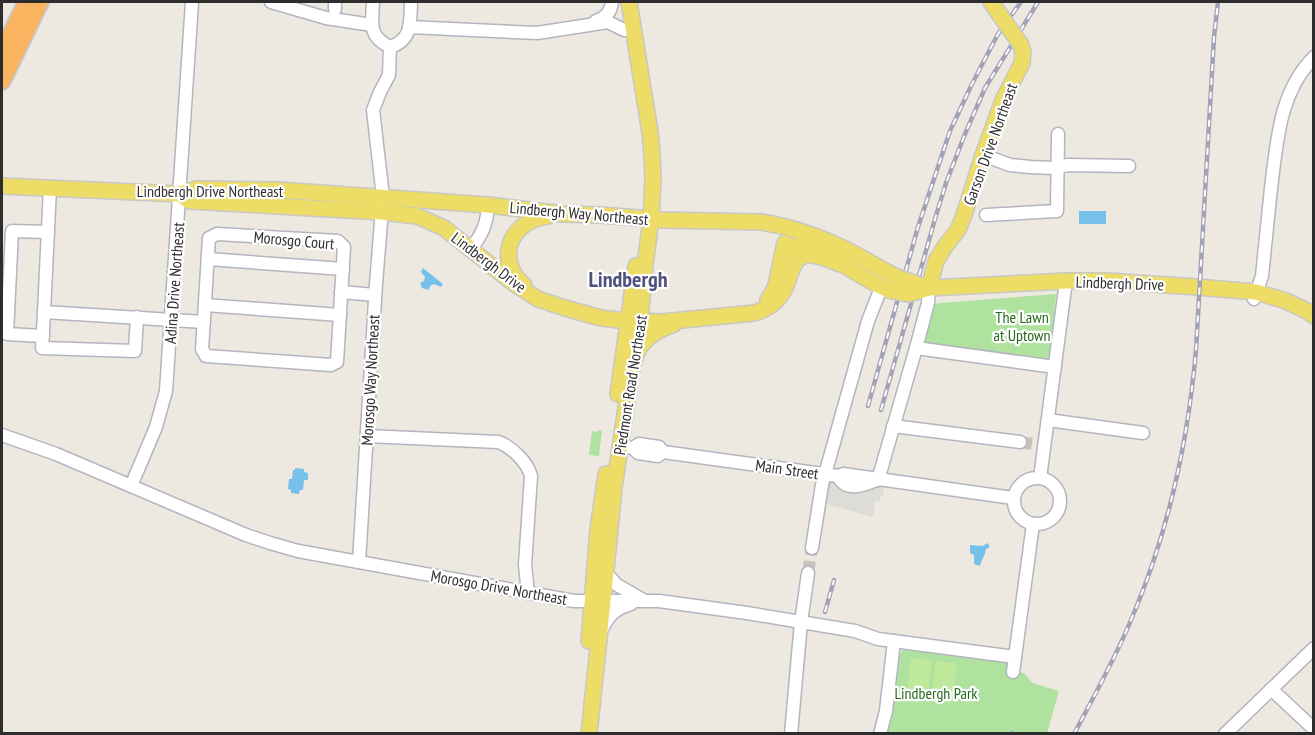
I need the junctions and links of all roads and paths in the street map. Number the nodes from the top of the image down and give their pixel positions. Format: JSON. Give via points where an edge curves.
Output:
{"nodes":[{"id":1,"x":27,"y":2,"type":"edge"},
{"id":2,"x":40,"y":2,"type":"edge"},
{"id":3,"x":192,"y":2,"type":"edge"},
{"id":4,"x":271,"y":2,"type":"edge"},
{"id":5,"x":373,"y":2,"type":"edge"},
{"id":6,"x":411,"y":2,"type":"edge"},
{"id":7,"x":612,"y":2,"type":"edge"},
{"id":8,"x":620,"y":2,"type":"edge"},
{"id":9,"x":629,"y":2,"type":"edge"},
{"id":10,"x":297,"y":6,"type":"edge"},
{"id":11,"x":995,"y":7,"type":"edge"},
{"id":12,"x":372,"y":25,"type":"junction"},
{"id":13,"x":580,"y":26,"type":"junction"},
{"id":14,"x":409,"y":27,"type":"junction"},
{"id":15,"x":624,"y":30,"type":"junction"},
{"id":16,"x":390,"y":47,"type":"junction"},
{"id":17,"x":2,"y":52,"type":"edge"},
{"id":18,"x":1314,"y":57,"type":"edge"},
{"id":19,"x":2,"y":81,"type":"edge"},
{"id":20,"x":1058,"y":134,"type":"dead end"},
{"id":21,"x":983,"y":155,"type":"junction"},
{"id":22,"x":1129,"y":166,"type":"dead end"},
{"id":23,"x":1055,"y":167,"type":"junction"},
{"id":24,"x":2,"y":186,"type":"edge"},
{"id":25,"x":50,"y":188,"type":"junction"},
{"id":26,"x":180,"y":194,"type":"junction"},
{"id":27,"x":382,"y":205,"type":"junction"},
{"id":28,"x":485,"y":205,"type":"junction"},
{"id":29,"x":562,"y":214,"type":"junction"},
{"id":30,"x":986,"y":215,"type":"dead end"},
{"id":31,"x":646,"y":219,"type":"junction"},
{"id":32,"x":776,"y":225,"type":"junction"},
{"id":33,"x":48,"y":232,"type":"junction"},
{"id":34,"x":468,"y":247,"type":"junction"},
{"id":35,"x":783,"y":252,"type":"junction"},
{"id":36,"x":208,"y":259,"type":"junction"},
{"id":37,"x":840,"y":264,"type":"junction"},
{"id":38,"x":343,"y":269,"type":"junction"},
{"id":39,"x":1066,"y":281,"type":"junction"},
{"id":40,"x":890,"y":285,"type":"junction"},
{"id":41,"x":923,"y":288,"type":"junction"},
{"id":42,"x":341,"y":292,"type":"junction"},
{"id":43,"x":375,"y":295,"type":"junction"},
{"id":44,"x":1255,"y":296,"type":"junction"},
{"id":45,"x":538,"y":299,"type":"junction"},
{"id":46,"x":205,"y":306,"type":"junction"},
{"id":47,"x":44,"y":312,"type":"junction"},
{"id":48,"x":1312,"y":312,"type":"edge"},
{"id":49,"x":754,"y":313,"type":"junction"},
{"id":50,"x":340,"y":315,"type":"junction"},
{"id":51,"x":137,"y":317,"type":"junction"},
{"id":52,"x":171,"y":319,"type":"junction"},
{"id":53,"x":682,"y":320,"type":"junction"},
{"id":54,"x":204,"y":321,"type":"junction"},
{"id":55,"x":634,"y":321,"type":"junction"},
{"id":56,"x":43,"y":336,"type":"junction"},
{"id":57,"x":916,"y":348,"type":"junction"},
{"id":58,"x":637,"y":352,"type":"junction"},
{"id":59,"x":1055,"y":367,"type":"junction"},
{"id":60,"x":1048,"y":420,"type":"junction"},
{"id":61,"x":893,"y":426,"type":"junction"},
{"id":62,"x":1143,"y":433,"type":"dead end"},
{"id":63,"x":2,"y":435,"type":"edge"},
{"id":64,"x":367,"y":436,"type":"junction"},
{"id":65,"x":1020,"y":442,"type":"tunnel mouth"},
{"id":66,"x":627,"y":447,"type":"junction"},
{"id":67,"x":832,"y":475,"type":"junction"},
{"id":68,"x":1040,"y":478,"type":"junction"},
{"id":69,"x":878,"y":480,"type":"junction"},
{"id":70,"x":130,"y":486,"type":"junction"},
{"id":71,"x":1013,"y":498,"type":"junction"},
{"id":72,"x":1034,"y":524,"type":"junction"},
{"id":73,"x":812,"y":548,"type":"tunnel mouth"},
{"id":74,"x":359,"y":562,"type":"junction"},
{"id":75,"x":606,"y":573,"type":"junction"},
{"id":76,"x":808,"y":573,"type":"tunnel mouth"},
{"id":77,"x":528,"y":593,"type":"junction"},
{"id":78,"x":598,"y":601,"type":"junction"},
{"id":79,"x":644,"y":601,"type":"junction"},
{"id":80,"x":801,"y":622,"type":"junction"},
{"id":81,"x":600,"y":634,"type":"junction"},
{"id":82,"x":894,"y":641,"type":"junction"},
{"id":83,"x":1314,"y":648,"type":"edge"},
{"id":84,"x":1016,"y":657,"type":"junction"},
{"id":85,"x":1013,"y":672,"type":"dead end"},
{"id":86,"x":1271,"y":689,"type":"junction"},
{"id":87,"x":1314,"y":729,"type":"edge"},
{"id":88,"x":580,"y":734,"type":"edge"},
{"id":89,"x":589,"y":734,"type":"edge"},
{"id":90,"x":791,"y":734,"type":"edge"},
{"id":91,"x":880,"y":734,"type":"edge"},
{"id":92,"x":1225,"y":734,"type":"edge"}],
"edges":[{"from":1,"to":17,"type":"highway"},
{"from":2,"to":19,"type":"highway"},
{"from":3,"to":26,"type":"street","name":"Adina Drive Northeast"},
{"from":4,"to":10,"type":"street"},
{"from":5,"to":12,"type":"street"},
{"from":6,"to":14,"type":"street"},
{"from":7,"to":13,"type":"street","via":[[601,20]]},
{"from":8,"to":15,"type":"main road","name":"Piedmont Road Northeast"},
{"from":9,"to":31,"type":"main road","name":"Piedmont Road Northeast","via":[[652,154]]},
{"from":10,"to":12,"type":"street","via":[[326,18]]},
{"from":11,"to":21,"type":"main road","name":"Garson Drive Northeast","bridge":true,"via":[[1023,52],[1022,63],[1003,100]]},
{"from":12,"to":16,"type":"street","via":[[374,35]]},
{"from":13,"to":14,"type":"street","via":[[537,33]]},
{"from":13,"to":15,"type":"street","via":[[608,22]]},
{"from":14,"to":16,"type":"street","via":[[406,39]]},
{"from":15,"to":31,"type":"main road","name":"Piedmont Road Northeast","via":[[644,156]]},
{"from":16,"to":27,"type":"street","name":"Morosgo Way Northeast","via":[[389,75],[373,110]]},
{"from":18,"to":44,"type":"street","via":[[1284,105],[1278,129],[1262,276]]},
{"from":20,"to":23,"type":"street"},
{"from":21,"to":23,"type":"street","via":[[1010,165],[1030,167],[1035,174],[1050,174]]},
{"from":21,"to":41,"type":"main road","name":"Garson Drive Northeast","via":[[958,230]]},
{"from":22,"to":23,"type":"street"},
{"from":23,"to":30,"type":"street","via":[[1057,211]]},
{"from":24,"to":25,"type":"main road","name":"Lindbergh Drive Northeast"},
{"from":25,"to":26,"type":"main road","name":"Lindbergh Drive Northeast"},
{"from":25,"to":33,"type":"street"},
{"from":26,"to":27,"type":"main road","name":"Lindbergh Drive Northeast","via":[[197,189],[279,190]]},
{"from":26,"to":52,"type":"street","name":"Adina Drive Northeast"},
{"from":27,"to":28,"type":"main road","name":"Lindbergh Way Northeast"},
{"from":27,"to":34,"type":"main road","name":"Lindbergh Drive","via":[[444,228]]},
{"from":27,"to":43,"type":"street","name":"Morosgo Way Northeast"},
{"from":28,"to":29,"type":"main road","name":"Lindbergh Way Northeast"},
{"from":28,"to":34,"type":"street"},
{"from":29,"to":31,"type":"main road","name":"Lindbergh Way Northeast"},
{"from":29,"to":45,"type":"main road","via":[[526,222],[511,241],[509,257],[513,272]]},
{"from":31,"to":32,"type":"main road","name":"Lindbergh Way Northeast"},
{"from":31,"to":55,"type":"main road","name":"Piedmont Road Northeast"},
{"from":32,"to":35,"type":"main road","via":[[785,238]]},
{"from":32,"to":40,"type":"main road","name":"Lindbergh Drive","via":[[817,236],[851,252]]},
{"from":33,"to":47,"type":"street"},
{"from":33,"to":56,"type":"street","via":[[12,231],[7,334]]},
{"from":34,"to":45,"type":"main road","name":"Lindbergh Drive"},
{"from":35,"to":37,"type":"main road","name":"Lindbergh Drive","via":[[793,246],[804,246]]},
{"from":35,"to":49,"type":"main road","via":[[773,292]]},
{"from":36,"to":38,"type":"street"},
{"from":36,"to":38,"type":"street","name":"Morosgo Court","via":[[209,238],[217,234],[338,241],[344,247]]},
{"from":36,"to":46,"type":"street","name":"Morosgo Court"},
{"from":37,"to":40,"type":"main road","name":"Lindbergh Drive"},
{"from":37,"to":49,"type":"main road","name":"Lindbergh Drive","via":[[820,256],[801,257],[782,294],[764,311]]},
{"from":38,"to":42,"type":"street","name":"Morosgo Court"},
{"from":39,"to":41,"type":"main road","name":"Lindbergh Drive"},
{"from":39,"to":44,"type":"main road","name":"Lindbergh Drive","via":[[1121,282]]},
{"from":39,"to":59,"type":"street"},
{"from":40,"to":41,"type":"main road","name":"Lindbergh Drive","bridge":true,"via":[[908,294]]},
{"from":40,"to":67,"type":"street","via":[[868,321]]},
{"from":41,"to":57,"type":"street","via":[[928,303]]},
{"from":42,"to":43,"type":"street"},
{"from":42,"to":50,"type":"street","name":"Morosgo Court"},
{"from":43,"to":64,"type":"street","name":"Morosgo Way Northeast"},
{"from":44,"to":48,"type":"main road","name":"Lindbergh Drive","via":[[1286,301]]},
{"from":45,"to":55,"type":"main road","name":"Lindbergh Drive","via":[[579,313]]},
{"from":46,"to":50,"type":"street"},
{"from":46,"to":54,"type":"street","name":"Morosgo Court"},
{"from":47,"to":51,"type":"street"},
{"from":47,"to":56,"type":"street"},
{"from":49,"to":53,"type":"main road","name":"Lindbergh Drive"},
{"from":50,"to":54,"type":"street","name":"Morosgo Court","via":[[337,362],[331,365],[206,356],[202,349]]},
{"from":51,"to":52,"type":"street"},
{"from":51,"to":56,"type":"street","via":[[135,351],[42,348]]},
{"from":52,"to":54,"type":"street"},
{"from":52,"to":70,"type":"street","name":"Adina Drive Northeast","via":[[162,408]]},
{"from":53,"to":55,"type":"main road","name":"Lindbergh Drive"},
{"from":53,"to":58,"type":"main road","via":[[648,337]]},
{"from":55,"to":58,"type":"main road","name":"Piedmont Road Northeast"},
{"from":55,"to":78,"type":"main road","name":"Piedmont Road Northeast","via":[[600,513]]},
{"from":57,"to":59,"type":"street"},
{"from":57,"to":61,"type":"street"},
{"from":58,"to":66,"type":"main road","name":"Piedmont Road Northeast","via":[[632,367]]},
{"from":59,"to":60,"type":"street"},
{"from":60,"to":62,"type":"street"},
{"from":60,"to":68,"type":"street","via":[[1039,445]]},
{"from":61,"to":65,"type":"street"},
{"from":61,"to":69,"type":"street"},
{"from":63,"to":70,"type":"street","name":"Morosgo Drive Northeast"},
{"from":64,"to":74,"type":"street","name":"Morosgo Way Northeast"},
{"from":64,"to":77,"type":"street","via":[[498,442],[510,448],[526,464],[531,476],[525,565]]},
{"from":66,"to":67,"type":"street","name":"Main Street","via":[[658,456],[663,452]]},
{"from":66,"to":75,"type":"main road","name":"Piedmont Road Northeast","via":[[614,488]]},
{"from":67,"to":69,"type":"street","name":"Main Street"},
{"from":67,"to":73,"type":"street"},
{"from":68,"to":71,"type":"street","via":[[1025,480]]},
{"from":68,"to":72,"type":"street","via":[[1053,484],[1060,504],[1048,522]]},
{"from":69,"to":71,"type":"street"},
{"from":70,"to":74,"type":"street","name":"Morosgo Drive Northeast","via":[[270,543]]},
{"from":71,"to":72,"type":"street","via":[[1020,518]]},
{"from":72,"to":84,"type":"street"},
{"from":74,"to":77,"type":"street","name":"Morosgo Drive Northeast"},
{"from":75,"to":78,"type":"main road","name":"Piedmont Road Northeast"},
{"from":75,"to":79,"type":"street","via":[[617,585]]},
{"from":76,"to":80,"type":"street"},
{"from":77,"to":78,"type":"street","name":"Morosgo Drive Northeast"},
{"from":78,"to":79,"type":"street","name":"Morosgo Drive Northeast"},
{"from":78,"to":81,"type":"main road","name":"Piedmont Road Northeast"},
{"from":78,"to":88,"type":"main road","name":"Piedmont Road Northeast"},
{"from":79,"to":80,"type":"street","name":"Morosgo Drive Northeast"},
{"from":79,"to":81,"type":"street","via":[[613,612]]},
{"from":80,"to":82,"type":"street","name":"Morosgo Drive Northeast"},
{"from":80,"to":90,"type":"street"},
{"from":81,"to":89,"type":"main road","name":"Piedmont Road Northeast"},
{"from":82,"to":84,"type":"street","name":"Morosgo Drive Northeast"},
{"from":82,"to":91,"type":"street"},
{"from":83,"to":86,"type":"street"},
{"from":84,"to":85,"type":"street"},
{"from":86,"to":87,"type":"street"},
{"from":86,"to":92,"type":"street"}]}
